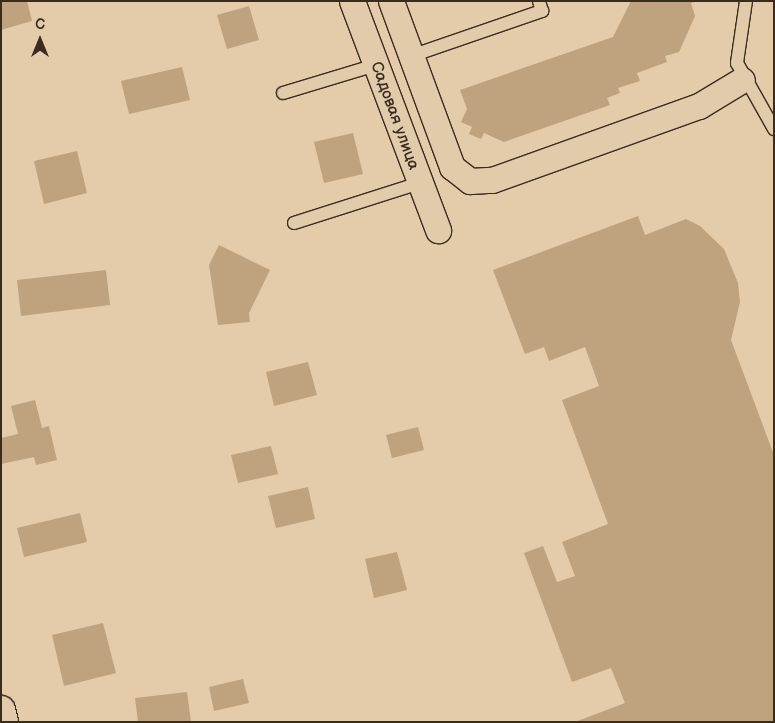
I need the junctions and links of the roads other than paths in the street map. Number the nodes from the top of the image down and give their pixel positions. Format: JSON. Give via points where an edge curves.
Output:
{"nodes":[{"id":1,"x":352,"y":1,"type":"edge"},
{"id":2,"x":391,"y":1,"type":"edge"},
{"id":3,"x":539,"y":1,"type":"edge"},
{"id":4,"x":745,"y":6,"type":"edge"},
{"id":5,"x":411,"y":56,"type":"junction"},
{"id":6,"x":376,"y":65,"type":"junction"},
{"id":7,"x":742,"y":80,"type":"junction"},
{"id":8,"x":283,"y":93,"type":"dead end"},
{"id":9,"x":773,"y":126,"type":"edge"},
{"id":10,"x":419,"y":183,"type":"junction"},
{"id":11,"x":294,"y":223,"type":"dead end"},
{"id":12,"x":438,"y":230,"type":"dead end"}],
"edges":[{"from":1,"to":6,"type":"street","name":"Садовая улица"},
{"from":2,"to":5,"type":"street"},
{"from":3,"to":5,"type":"lane","via":[[542,11]]},
{"from":4,"to":7,"type":"lane","via":[[737,63]]},
{"from":5,"to":7,"type":"street","via":[[452,167],[470,181],[492,180],[699,106]]},
{"from":6,"to":8,"type":"lane"},
{"from":6,"to":10,"type":"street","name":"Садовая улица"},
{"from":7,"to":9,"type":"lane","via":[[758,97]]},
{"from":10,"to":11,"type":"lane"},
{"from":10,"to":12,"type":"street","name":"Садовая улица"}]}
